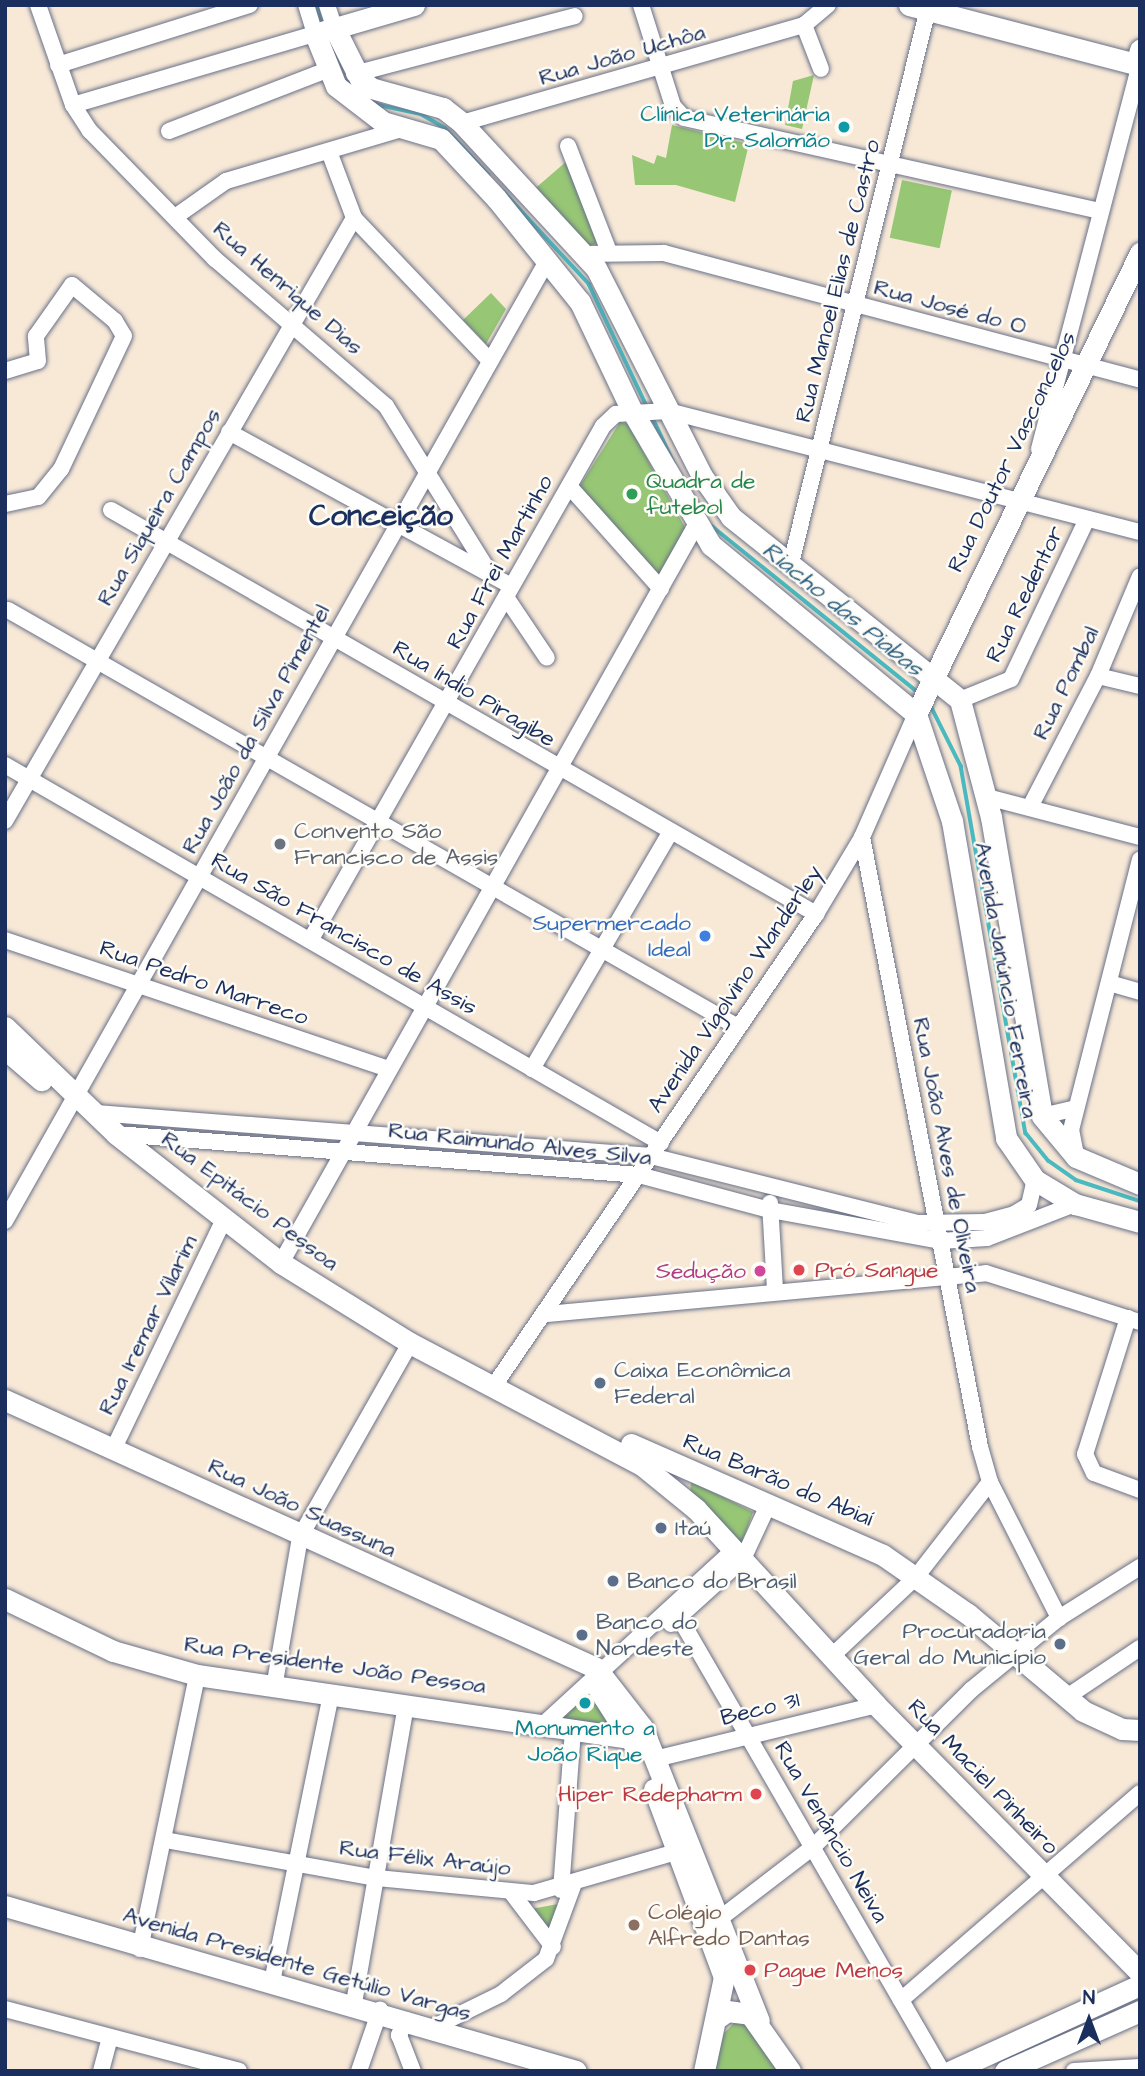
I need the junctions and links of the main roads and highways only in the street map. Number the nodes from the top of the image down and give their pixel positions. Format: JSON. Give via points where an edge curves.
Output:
{"nodes":[{"id":1,"x":411,"y":6,"type":"edge"},
{"id":2,"x":922,"y":7,"type":"edge"},
{"id":3,"x":325,"y":32,"type":"junction"},
{"id":4,"x":1139,"y":59,"type":"edge"},
{"id":5,"x":1140,"y":253,"type":"edge"},
{"id":6,"x":931,"y":679,"type":"junction"},
{"id":7,"x":917,"y":711,"type":"junction"},
{"id":8,"x":5,"y":1027,"type":"edge"},
{"id":9,"x":5,"y":1049,"type":"edge"},
{"id":10,"x":74,"y":1100,"type":"junction"},
{"id":11,"x":116,"y":1134,"type":"junction"},
{"id":12,"x":1140,"y":1184,"type":"edge"},
{"id":13,"x":1140,"y":1222,"type":"edge"},
{"id":14,"x":496,"y":1385,"type":"junction"},
{"id":15,"x":5,"y":1401,"type":"edge"},
{"id":16,"x":5,"y":1598,"type":"edge"},
{"id":17,"x":599,"y":1679,"type":"junction"},
{"id":18,"x":1131,"y":1729,"type":"edge"},
{"id":19,"x":630,"y":1738,"type":"junction"},
{"id":20,"x":5,"y":1906,"type":"edge"},
{"id":21,"x":1140,"y":1973,"type":"edge"},
{"id":22,"x":1140,"y":1986,"type":"edge"},
{"id":23,"x":1140,"y":2011,"type":"edge"},
{"id":24,"x":716,"y":2019,"type":"junction"},
{"id":25,"x":758,"y":2021,"type":"junction"},
{"id":26,"x":576,"y":2071,"type":"edge"},
{"id":27,"x":704,"y":2071,"type":"edge"},
{"id":28,"x":790,"y":2071,"type":"edge"},
{"id":29,"x":951,"y":2071,"type":"edge"},
{"id":30,"x":1005,"y":2071,"type":"edge"}],
"edges":[{"from":1,"to":3,"type":"main road"},
{"from":2,"to":4,"type":"main road"},
{"from":3,"to":6,"type":"main road","via":[[354,74],[371,88],[425,101],[462,123],[584,254],[614,294],[713,496],[790,567]]},
{"from":3,"to":7,"type":"main road","via":[[327,70],[360,110],[441,139],[580,302],[632,411],[696,525],[731,564]]},
{"from":5,"to":6,"type":"main road","name":"Rua Doutor Vasconcelos"},
{"from":6,"to":7,"type":"main road","name":"Rua Doutor Vasconcelos"},
{"from":6,"to":12,"type":"main road","name":"Avenida Janúncio Ferreira","via":[[960,700],[987,797],[1042,1116],[1076,1157]]},
{"from":7,"to":13,"type":"main road","name":"Avenida Janúncio Ferreira","via":[[952,821],[1006,1138],[1035,1180],[1075,1204]]},
{"from":8,"to":10,"type":"main road"},
{"from":9,"to":10,"type":"main road"},
{"from":10,"to":11,"type":"main road"},
{"from":10,"to":11,"type":"main road","name":"Rua Epitácio Pessoa","via":[[96,1113]]},
{"from":11,"to":14,"type":"main road","name":"Rua Epitácio Pessoa","via":[[281,1263],[410,1343]]},
{"from":14,"to":18,"type":"main road","name":"Rua Barão do Abiaí","via":[[684,1470],[850,1536],[916,1577],[1067,1697]]},
{"from":14,"to":21,"type":"main road","name":"Rua Maciel Pinheiro","via":[[643,1466],[671,1488]]},
{"from":15,"to":17,"type":"main road","name":"Rua João Suassuna","via":[[577,1662]]},
{"from":16,"to":19,"type":"main road","name":"Rua Presidente João Pessoa","via":[[113,1651],[197,1675],[275,1682]]},
{"from":17,"to":19,"type":"main road"},
{"from":17,"to":25,"type":"main road","via":[[624,1696],[655,1759]]},
{"from":19,"to":24,"type":"main road","via":[[723,1977]]},
{"from":20,"to":26,"type":"main road","name":"Avenida Presidente Getúlio Vargas","via":[[140,1949],[354,2003],[376,2019],[402,2027],[435,2027]]},
{"from":22,"to":29,"type":"main road"},
{"from":23,"to":30,"type":"main road"},
{"from":24,"to":25,"type":"main road","via":[[733,2011]]},
{"from":24,"to":27,"type":"main road"},
{"from":25,"to":28,"type":"main road"}]}
